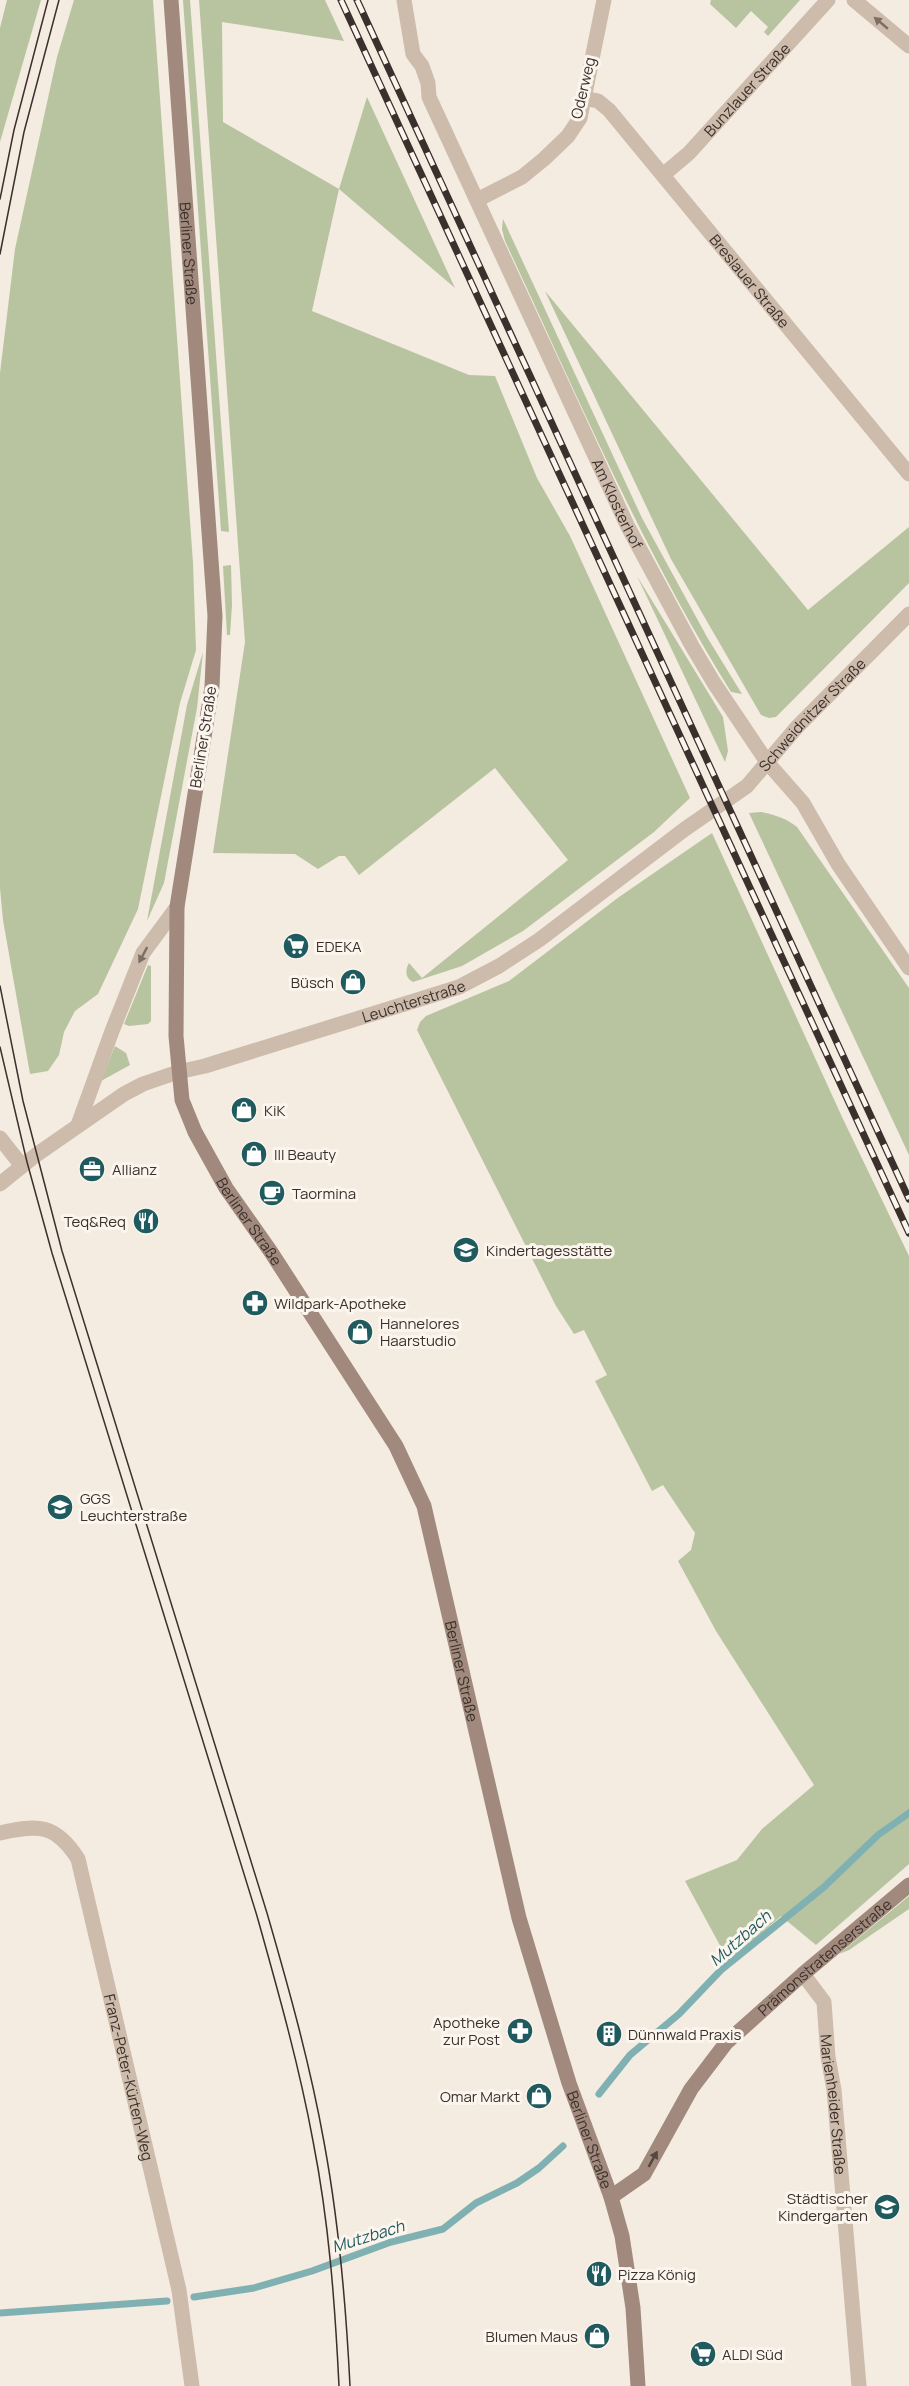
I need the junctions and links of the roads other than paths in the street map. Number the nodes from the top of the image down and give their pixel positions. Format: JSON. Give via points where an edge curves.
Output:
{"nodes":[{"id":1,"x":171,"y":0,"type":"edge"},
{"id":2,"x":404,"y":0,"type":"edge"},
{"id":3,"x":604,"y":0,"type":"edge"},
{"id":4,"x":828,"y":0,"type":"edge"},
{"id":5,"x":854,"y":0,"type":"edge"},
{"id":6,"x":909,"y":45,"type":"edge"},
{"id":7,"x":584,"y":98,"type":"junction"},
{"id":8,"x":663,"y":175,"type":"junction"},
{"id":9,"x":477,"y":200,"type":"junction"},
{"id":10,"x":909,"y":474,"type":"edge"},
{"id":11,"x":909,"y":614,"type":"edge"},
{"id":12,"x":767,"y":762,"type":"junction"},
{"id":13,"x":713,"y":810,"type":"joint"},
{"id":14,"x":177,"y":907,"type":"junction"},
{"id":15,"x":909,"y":968,"type":"edge"},
{"id":16,"x":178,"y":1072,"type":"junction"},
{"id":17,"x":78,"y":1125,"type":"junction"},
{"id":18,"x":0,"y":1138,"type":"edge"},
{"id":19,"x":22,"y":1166,"type":"junction"},
{"id":20,"x":0,"y":1185,"type":"edge"},
{"id":21,"x":0,"y":1833,"type":"edge"},
{"id":22,"x":909,"y":1885,"type":"edge"},
{"id":23,"x":803,"y":1974,"type":"junction"},
{"id":24,"x":611,"y":2197,"type":"junction"},
{"id":25,"x":192,"y":2386,"type":"edge"},
{"id":26,"x":638,"y":2386,"type":"edge"},
{"id":27,"x":859,"y":2386,"type":"edge"}],
"edges":[{"from":1,"to":14,"type":"main road","name":"Berliner Straße","via":[[214,616],[212,687]]},
{"from":2,"to":9,"type":"street","name":"Am Klosterhof","via":[[414,54],[428,83],[429,97]]},
{"from":3,"to":7,"type":"street","name":"Oderweg"},
{"from":4,"to":8,"type":"street","name":"Bunzlauer Straße","via":[[689,153]]},
{"from":6,"to":5,"type":"street","one_way":true},
{"from":7,"to":8,"type":"street","name":"Breslauer Straße","via":[[598,101],[609,110]]},
{"from":7,"to":9,"type":"street","name":"Oderweg","via":[[580,118],[560,144],[522,177]]},
{"from":8,"to":10,"type":"street","name":"Breslauer Straße"},
{"from":9,"to":12,"type":"street","name":"Am Klosterhof","via":[[645,561],[692,646]]},
{"from":11,"to":12,"type":"street","name":"Schweidnitzer Straße"},
{"from":12,"to":13,"type":"street","name":"Schweidnitzer Straße","via":[[747,786]]},
{"from":12,"to":15,"type":"street","name":"Am Klosterhof","via":[[803,803],[838,864]]},
{"from":13,"to":16,"type":"street","name":"Leuchterstraße","via":[[539,940],[459,987]]},
{"from":14,"to":16,"type":"main road","name":"Berliner Straße"},
{"from":14,"to":17,"type":"street","one_way":true,"via":[[143,953]]},
{"from":16,"to":17,"type":"street","name":"Leuchterstraße","via":[[124,1094]]},
{"from":16,"to":24,"type":"main road","name":"Berliner Straße","via":[[182,1100],[211,1162],[396,1446],[424,1506],[519,1918],[569,2083]]},
{"from":17,"to":19,"type":"street","name":"Leuchterstraße"},
{"from":18,"to":19,"type":"street"},
{"from":19,"to":20,"type":"street","name":"Leuchterstraße"},
{"from":21,"to":25,"type":"street","name":"Franz-Peter-Kürten-Weg","via":[[36,1826],[54,1831],[78,1859],[179,2290]]},
{"from":22,"to":23,"type":"main road","name":"Prämonstratenserstraße"},
{"from":24,"to":23,"type":"main road","name":"Prämonstratenserstraße","one_way":true,"via":[[644,2174],[691,2089],[726,2043]]},
{"from":23,"to":27,"type":"street","name":"Marienheider Straße","via":[[824,2002]]},
{"from":24,"to":26,"type":"main road","name":"Berliner Straße","via":[[633,2308]]}]}
